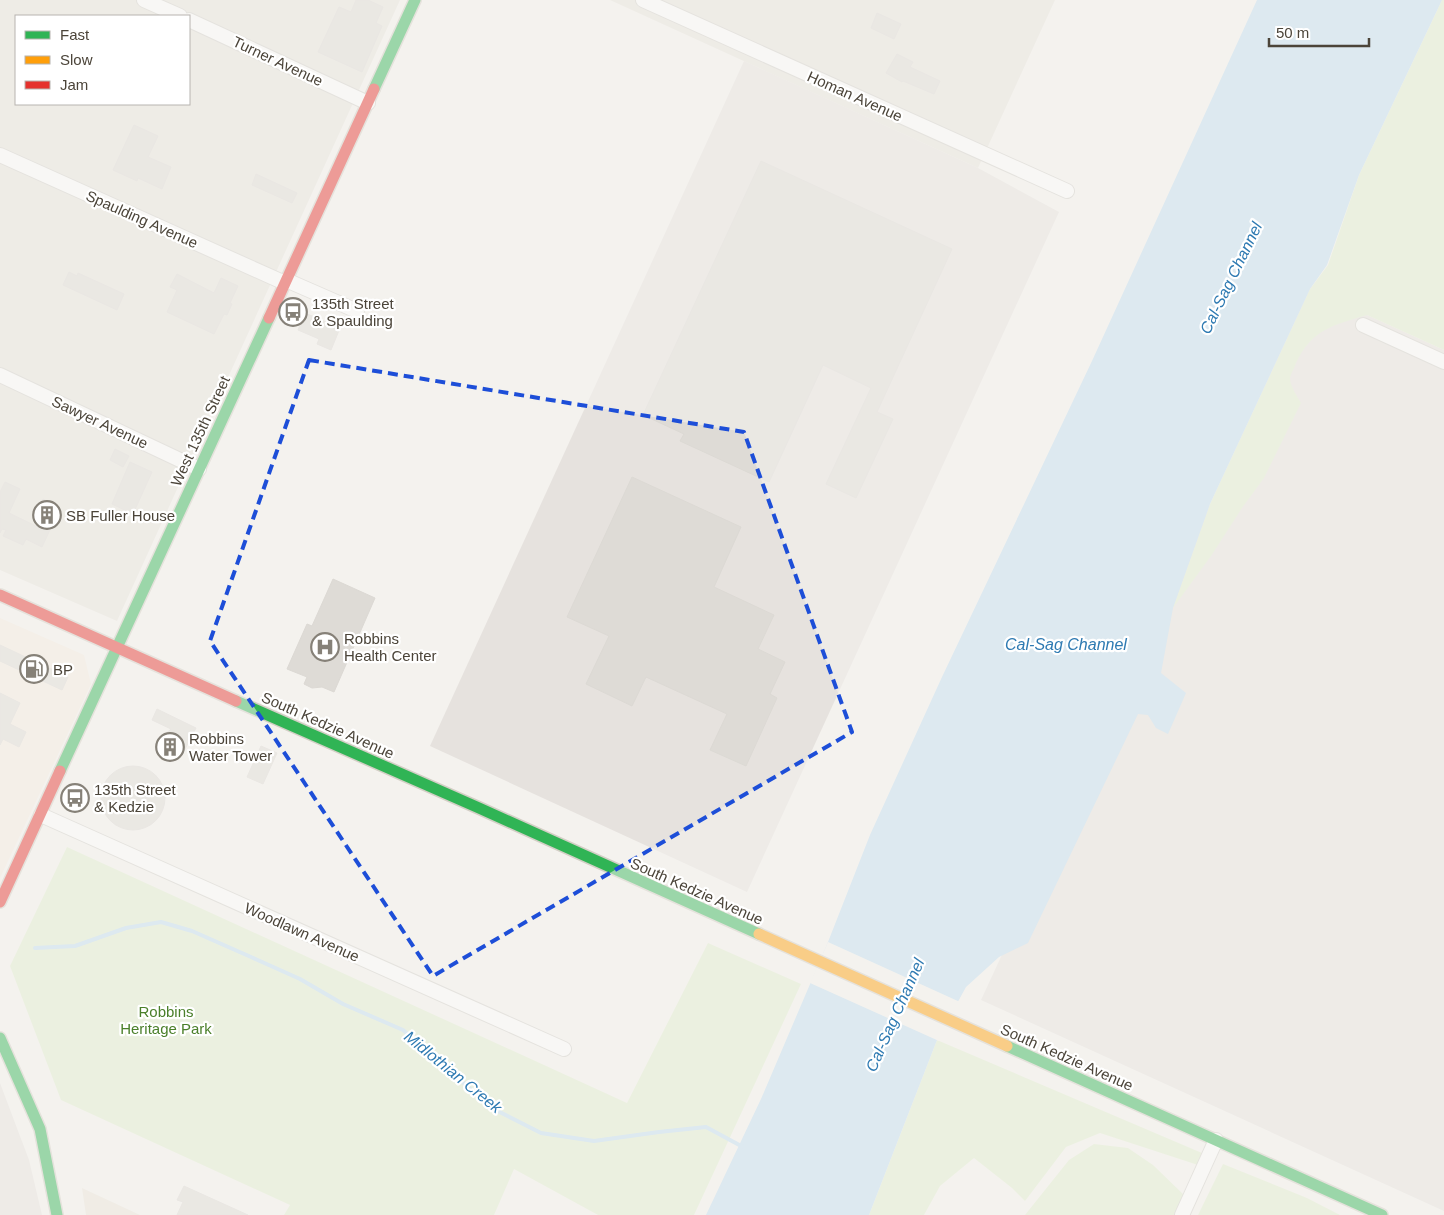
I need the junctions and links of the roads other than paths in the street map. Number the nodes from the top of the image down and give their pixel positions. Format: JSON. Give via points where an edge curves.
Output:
{"nodes":[{"id":1,"x":144,"y":0,"type":"edge"},
{"id":2,"x":415,"y":0,"type":"edge"},
{"id":3,"x":643,"y":0,"type":"edge"},
{"id":4,"x":178,"y":15,"type":"edge"},
{"id":5,"x":190,"y":20,"type":"edge"},
{"id":6,"x":368,"y":102,"type":"junction"},
{"id":7,"x":0,"y":155,"type":"edge"},
{"id":8,"x":1067,"y":191,"type":"dead end"},
{"id":9,"x":286,"y":282,"type":"junction"},
{"id":10,"x":357,"y":311,"type":"dead end"},
{"id":11,"x":1363,"y":326,"type":"dead end"},
{"id":12,"x":1444,"y":362,"type":"edge"},
{"id":13,"x":0,"y":375,"type":"edge"},
{"id":14,"x":200,"y":469,"type":"junction"},
{"id":15,"x":0,"y":595,"type":"edge"},
{"id":16,"x":117,"y":649,"type":"junction"},
{"id":17,"x":40,"y":814,"type":"junction"},
{"id":18,"x":1,"y":900,"type":"edge"},
{"id":19,"x":1,"y":1042,"type":"edge"},
{"id":20,"x":564,"y":1049,"type":"dead end"},
{"id":21,"x":1216,"y":1140,"type":"junction"},
{"id":22,"x":56,"y":1215,"type":"edge"},
{"id":23,"x":1182,"y":1215,"type":"edge"},
{"id":24,"x":1382,"y":1215,"type":"edge"}],
"edges":[{"from":1,"to":4,"type":"street"},
{"from":2,"to":6,"type":"main road","name":"West 135th Street"},
{"from":3,"to":8,"type":"street","name":"Homan Avenue"},
{"from":5,"to":6,"type":"street","name":"Turner Avenue"},
{"from":6,"to":9,"type":"main road","name":"West 135th Street"},
{"from":7,"to":9,"type":"street","name":"Spaulding Avenue"},
{"from":9,"to":10,"type":"street","name":"Spaulding Avenue"},
{"from":9,"to":14,"type":"main road","name":"West 135th Street"},
{"from":11,"to":12,"type":"street"},
{"from":13,"to":14,"type":"street","name":"Sawyer Avenue"},
{"from":14,"to":16,"type":"main road","name":"West 135th Street"},
{"from":15,"to":16,"type":"main road","name":"South Kedzie Avenue"},
{"from":16,"to":17,"type":"main road","name":"West 135th Street"},
{"from":16,"to":21,"type":"main road","name":"South Kedzie Avenue"},
{"from":17,"to":18,"type":"main road","name":"West 135th Street"},
{"from":17,"to":20,"type":"street","name":"Woodlawn Avenue"},
{"from":19,"to":22,"type":"main road","via":[[40,1129]]},
{"from":21,"to":23,"type":"street"},
{"from":21,"to":24,"type":"main road","name":"South Kedzie Avenue"}]}
